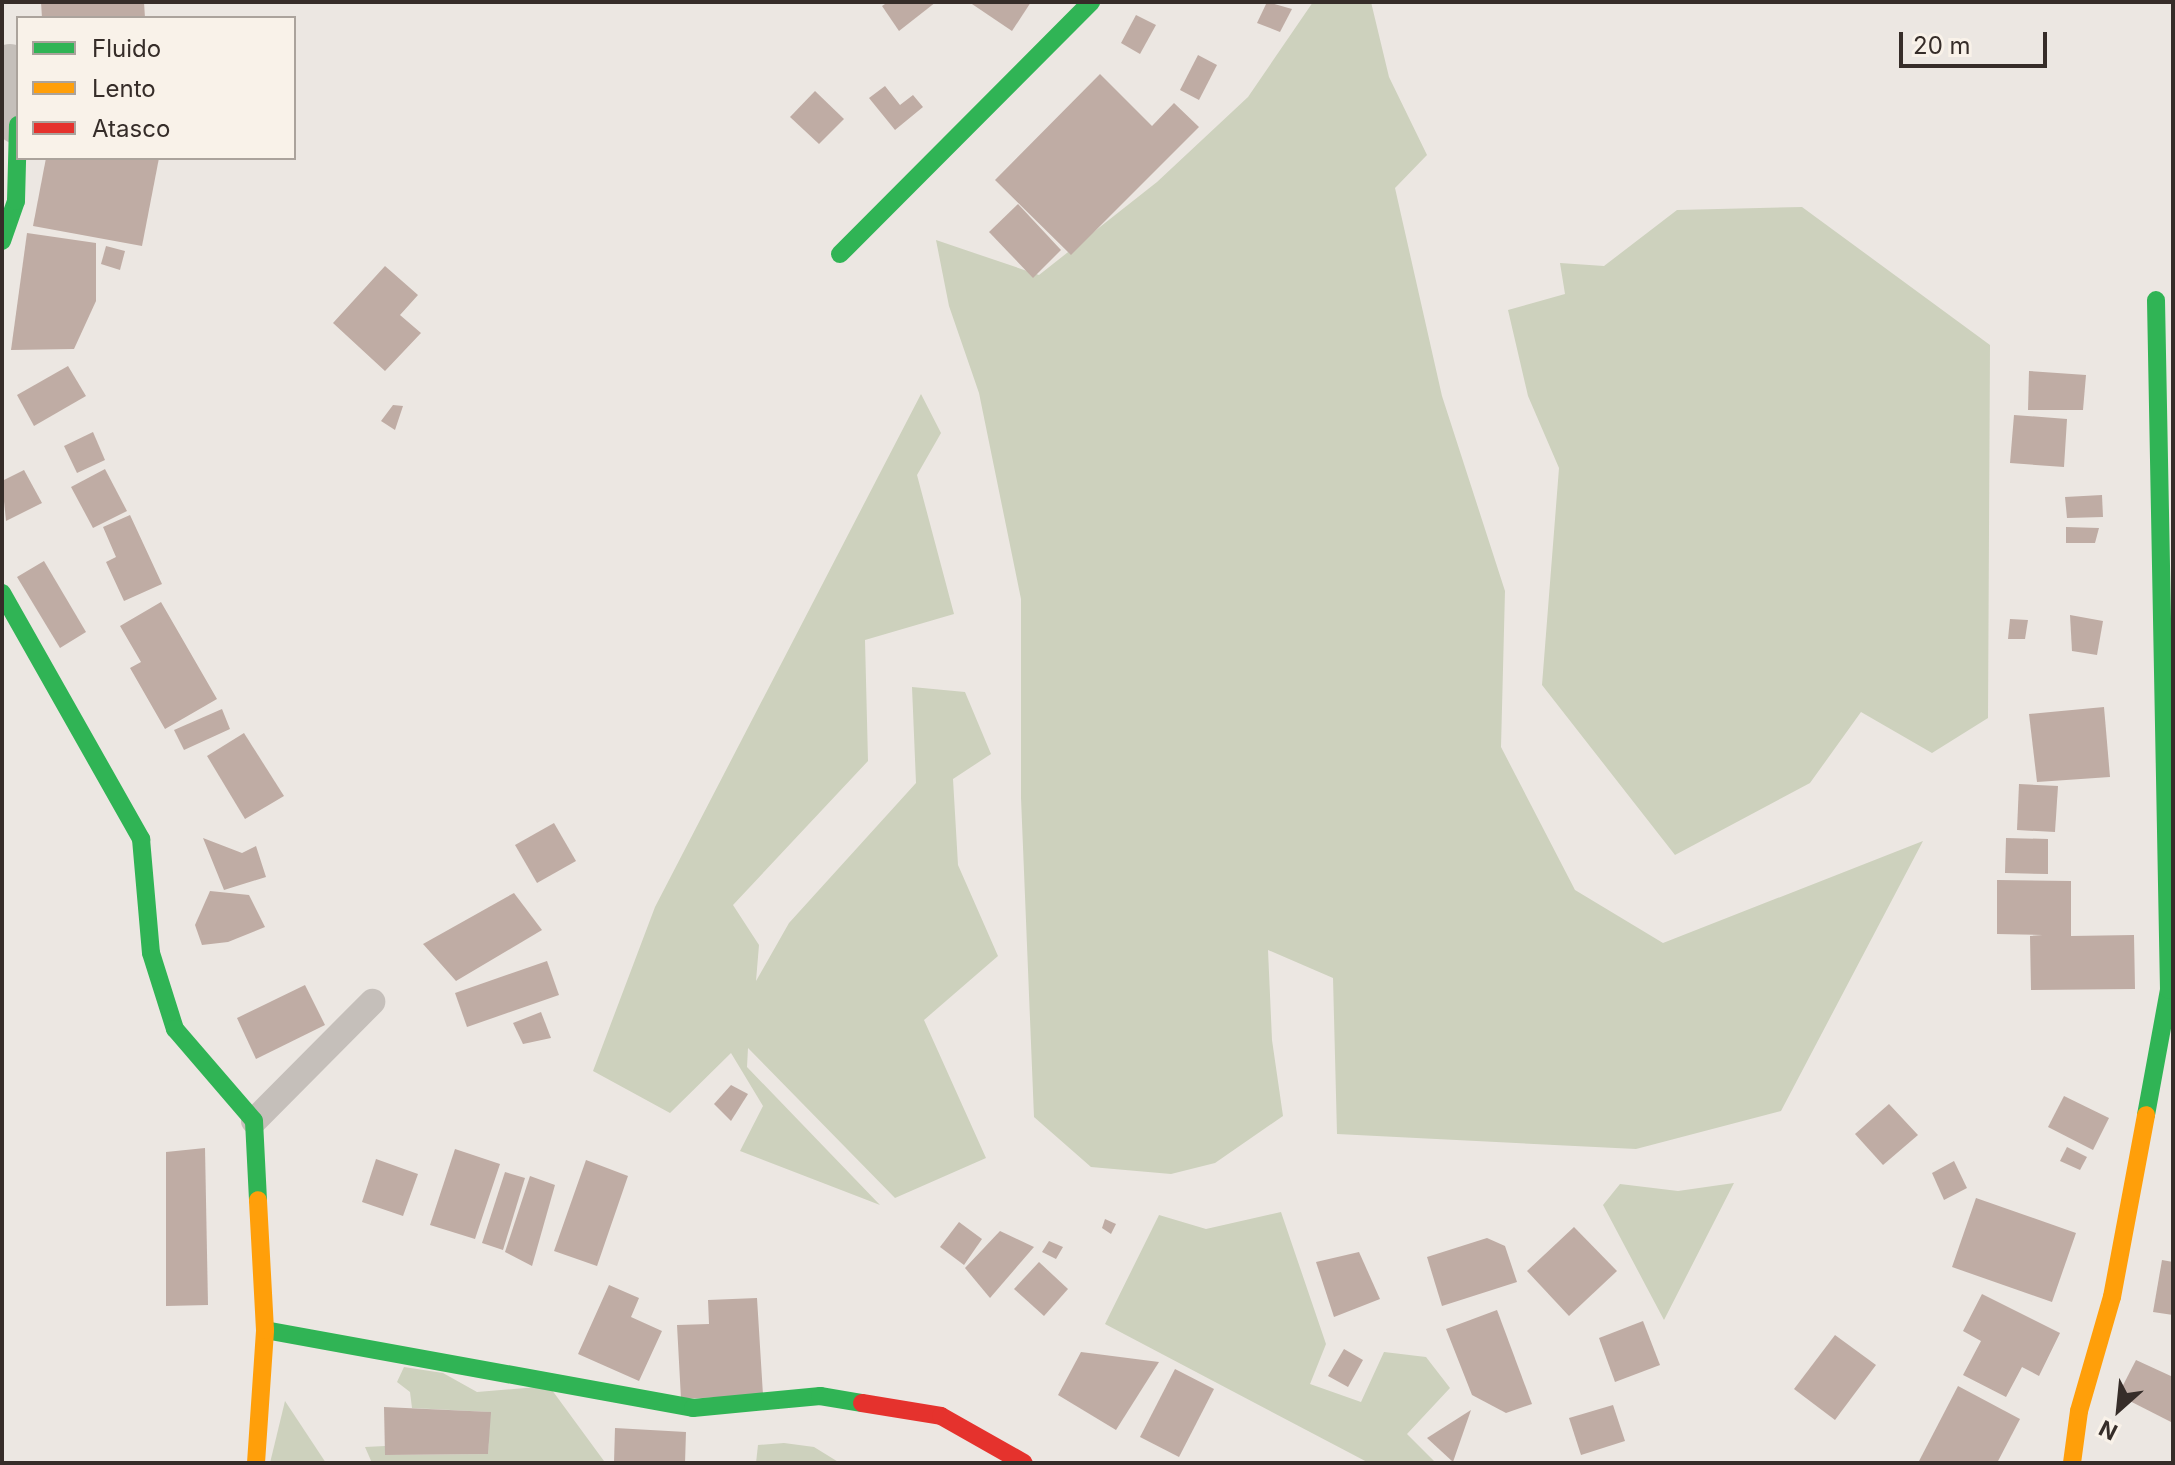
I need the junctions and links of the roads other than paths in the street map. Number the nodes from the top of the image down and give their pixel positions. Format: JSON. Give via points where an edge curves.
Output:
{"nodes":[{"id":1,"x":1091,"y":2,"type":"edge"},
{"id":2,"x":10,"y":66,"type":"dead end"},
{"id":3,"x":16,"y":109,"type":"edge"},
{"id":4,"x":17,"y":160,"type":"edge"},
{"id":5,"x":2,"y":241,"type":"edge"},
{"id":6,"x":840,"y":254,"type":"dead end"},
{"id":7,"x":2156,"y":300,"type":"dead end"},
{"id":8,"x":2,"y":593,"type":"edge"},
{"id":9,"x":372,"y":1002,"type":"dead end"},
{"id":10,"x":254,"y":1121,"type":"junction"},
{"id":11,"x":265,"y":1330,"type":"junction"},
{"id":12,"x":256,"y":1463,"type":"edge"},
{"id":13,"x":1024,"y":1463,"type":"edge"},
{"id":14,"x":2072,"y":1463,"type":"edge"}],
"edges":[{"from":1,"to":6,"type":"street"},
{"from":2,"to":3,"type":"street"},
{"from":4,"to":5,"type":"street","via":[[16,201]]},
{"from":7,"to":14,"type":"street","via":[[2169,990],[2112,1297],[2079,1411]]},
{"from":8,"to":10,"type":"street","via":[[141,839],[151,953],[175,1029]]},
{"from":9,"to":10,"type":"lane"},
{"from":10,"to":11,"type":"street"},
{"from":11,"to":12,"type":"street"},
{"from":11,"to":13,"type":"street","via":[[693,1408],[820,1396],[941,1416]]}]}
